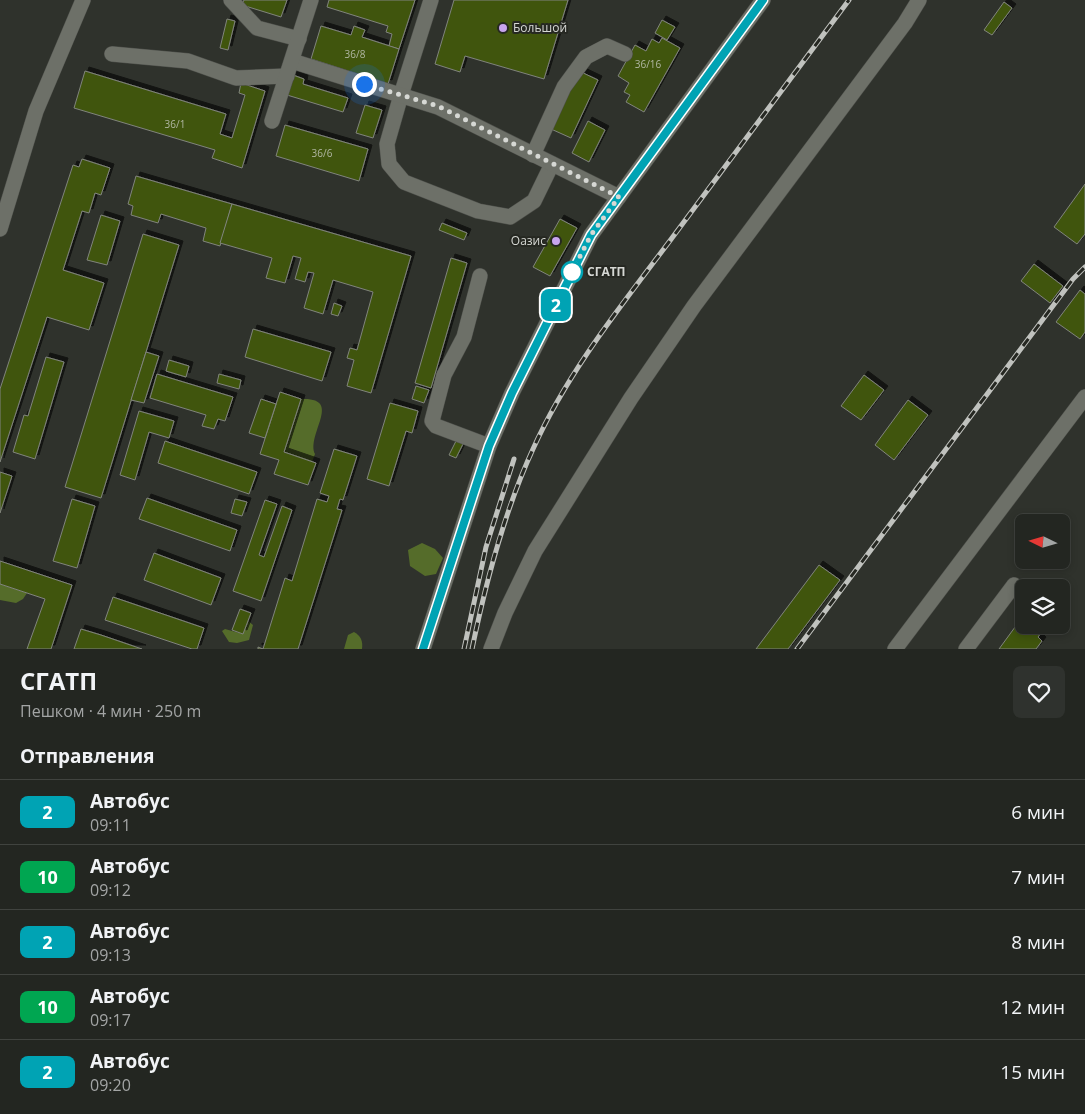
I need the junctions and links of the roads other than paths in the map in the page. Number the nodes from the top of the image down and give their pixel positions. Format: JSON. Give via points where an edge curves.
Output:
{"nodes":[{"id":1,"x":83,"y":0,"type":"edge"},
{"id":2,"x":311,"y":0,"type":"edge"},
{"id":3,"x":431,"y":0,"type":"edge"},
{"id":4,"x":763,"y":0,"type":"edge"},
{"id":5,"x":919,"y":0,"type":"edge"},
{"id":6,"x":229,"y":1,"type":"edge"},
{"id":7,"x":299,"y":39,"type":"junction"},
{"id":8,"x":112,"y":54,"type":"dead end"},
{"id":9,"x":625,"y":54,"type":"dead end"},
{"id":10,"x":292,"y":61,"type":"junction"},
{"id":11,"x":287,"y":76,"type":"junction"},
{"id":12,"x":401,"y":95,"type":"junction"},
{"id":13,"x":272,"y":121,"type":"dead end"},
{"id":14,"x":533,"y":155,"type":"junction"},
{"id":15,"x":552,"y":164,"type":"junction"},
{"id":16,"x":619,"y":197,"type":"junction"},
{"id":17,"x":0,"y":229,"type":"edge"},
{"id":18,"x":480,"y":276,"type":"dead end"},
{"id":19,"x":1085,"y":397,"type":"edge"},
{"id":20,"x":489,"y":446,"type":"junction"},
{"id":21,"x":1014,"y":585,"type":"dead end"},
{"id":22,"x":423,"y":649,"type":"edge"},
{"id":23,"x":491,"y":649,"type":"edge"},
{"id":24,"x":895,"y":649,"type":"edge"},
{"id":25,"x":966,"y":649,"type":"edge"}],
"edges":[{"from":1,"to":17,"type":"street","via":[[36,111]]},
{"from":2,"to":7,"type":"street"},
{"from":3,"to":12,"type":"street"},
{"from":4,"to":16,"type":"street"},
{"from":5,"to":23,"type":"street","via":[[694,306],[631,398],[534,551]]},
{"from":6,"to":7,"type":"street","via":[[257,28]]},
{"from":7,"to":10,"type":"street"},
{"from":8,"to":11,"type":"street","via":[[188,60],[236,78]]},
{"from":9,"to":14,"type":"street","via":[[607,46],[586,57],[564,87]]},
{"from":10,"to":11,"type":"street"},
{"from":10,"to":12,"type":"street"},
{"from":11,"to":13,"type":"street"},
{"from":12,"to":14,"type":"street","via":[[438,106]]},
{"from":12,"to":15,"type":"street","via":[[387,144],[389,164],[404,182],[478,211],[510,217],[534,201]]},
{"from":14,"to":15,"type":"street"},
{"from":15,"to":16,"type":"street"},
{"from":16,"to":20,"type":"street","via":[[591,235]]},
{"from":18,"to":20,"type":"street","via":[[464,337],[444,375],[432,421],[436,426]]},
{"from":19,"to":24,"type":"street"},
{"from":20,"to":22,"type":"street"},
{"from":21,"to":25,"type":"street"}]}
